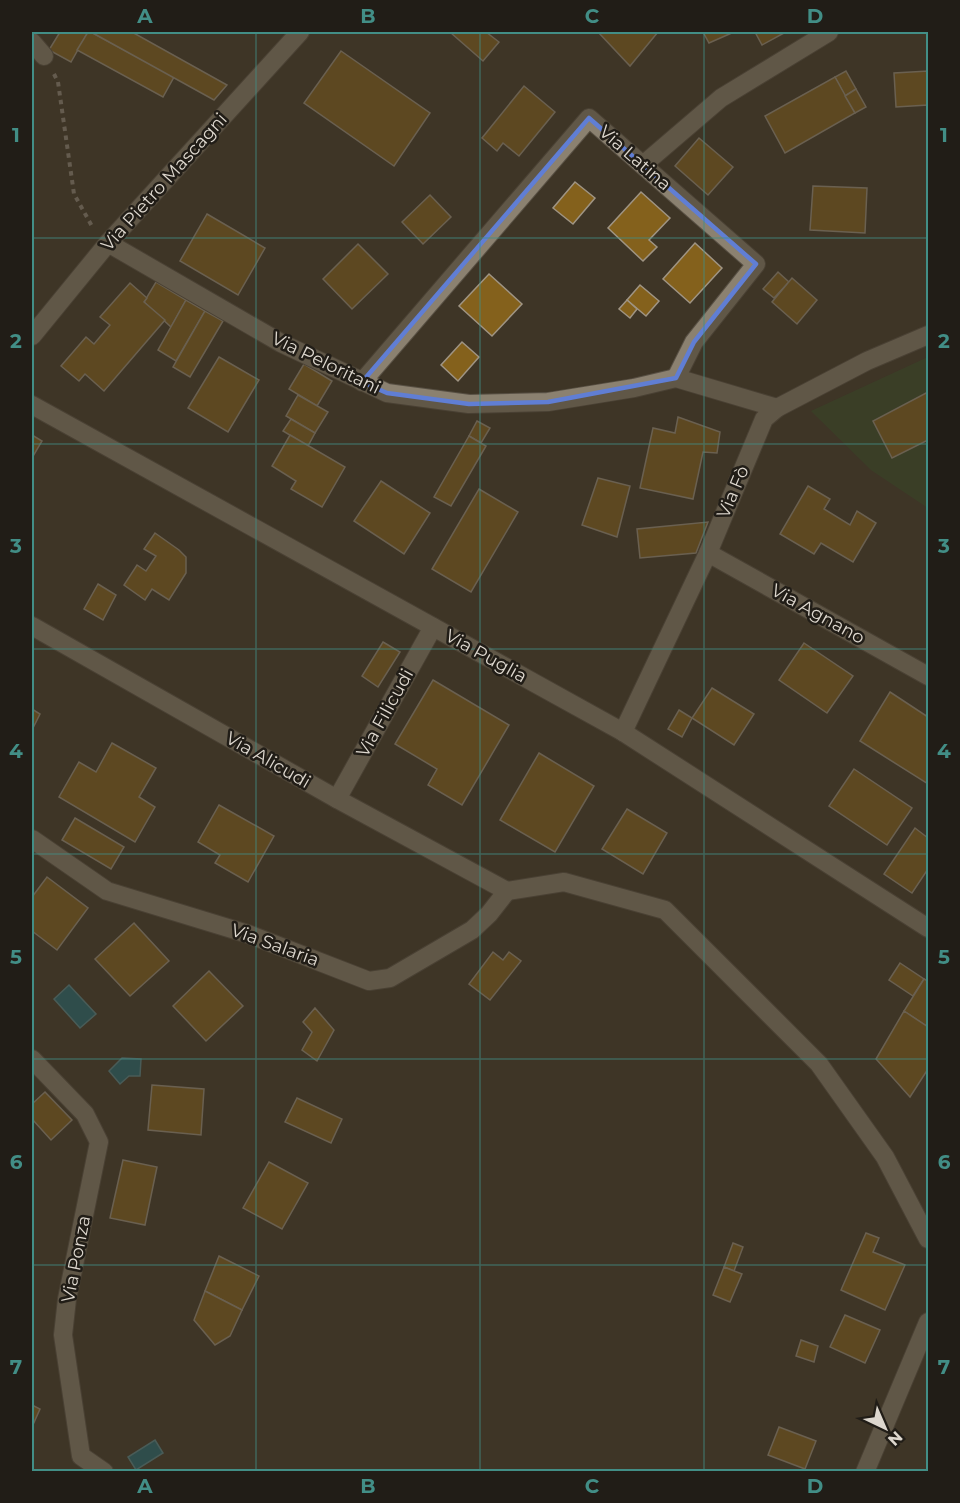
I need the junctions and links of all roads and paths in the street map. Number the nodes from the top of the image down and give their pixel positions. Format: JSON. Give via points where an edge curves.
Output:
{"nodes":[{"id":1,"x":300,"y":32,"type":"edge"},
{"id":2,"x":828,"y":32,"type":"edge"},
{"id":3,"x":32,"y":42,"type":"edge"},
{"id":4,"x":44,"y":56,"type":"joint"},
{"id":5,"x":644,"y":164,"type":"junction"},
{"id":6,"x":108,"y":243,"type":"junction"},
{"id":7,"x":928,"y":335,"type":"edge"},
{"id":8,"x":32,"y":336,"type":"edge"},
{"id":9,"x":676,"y":378,"type":"junction"},
{"id":10,"x":362,"y":382,"type":"junction"},
{"id":11,"x":32,"y":405,"type":"edge"},
{"id":12,"x":777,"y":408,"type":"junction"},
{"id":13,"x":708,"y":553,"type":"junction"},
{"id":14,"x":32,"y":626,"type":"edge"},
{"id":15,"x":434,"y":627,"type":"junction"},
{"id":16,"x":928,"y":676,"type":"edge"},
{"id":17,"x":623,"y":732,"type":"junction"},
{"id":18,"x":337,"y":799,"type":"junction"},
{"id":19,"x":32,"y":839,"type":"edge"},
{"id":20,"x":507,"y":891,"type":"junction"},
{"id":21,"x":928,"y":928,"type":"edge"},
{"id":22,"x":32,"y":1059,"type":"edge"},
{"id":23,"x":928,"y":1239,"type":"edge"},
{"id":24,"x":928,"y":1322,"type":"edge"},
{"id":25,"x":104,"y":1472,"type":"edge"},
{"id":26,"x":866,"y":1472,"type":"edge"}],
"edges":[{"from":1,"to":6,"type":"street","name":"Via Pietro Mascagni"},
{"from":2,"to":5,"type":"street","via":[[721,98]]},
{"from":3,"to":4,"type":"street"},
{"from":4,"to":6,"type":"path","via":[[58,82],[74,194],[95,232]]},
{"from":5,"to":9,"type":"street","name":"Via Latina","via":[[756,264],[694,342]]},
{"from":5,"to":10,"type":"street","name":"Via Latina","via":[[589,118]]},
{"from":6,"to":8,"type":"street","name":"Via Pietro Mascagni"},
{"from":6,"to":10,"type":"street","name":"Via Peloritani","via":[[281,343]]},
{"from":7,"to":12,"type":"street","name":"Via Fò","via":[[867,361]]},
{"from":9,"to":10,"type":"street","name":"Via Peloritani","via":[[548,402],[469,404],[387,393]]},
{"from":9,"to":12,"type":"street","name":"Via Peloritani"},
{"from":11,"to":15,"type":"street","name":"Via Puglia"},
{"from":12,"to":13,"type":"street","name":"Via Fò","via":[[764,419]]},
{"from":13,"to":16,"type":"street","name":"Via Agnano"},
{"from":13,"to":17,"type":"street","name":"Via Fò"},
{"from":14,"to":18,"type":"street","name":"Via Alicudi"},
{"from":15,"to":17,"type":"street","name":"Via Puglia"},
{"from":15,"to":18,"type":"street","name":"Via Filicudi"},
{"from":17,"to":21,"type":"street","name":"Via Puglia"},
{"from":18,"to":20,"type":"street","name":"Via Alicudi"},
{"from":19,"to":20,"type":"street","name":"Via Salaria","via":[[107,891],[248,934],[369,981],[390,978],[472,930]]},
{"from":20,"to":23,"type":"street","via":[[564,882],[665,910],[819,1064],[885,1157]]},
{"from":22,"to":25,"type":"street","name":"Via Ponza","via":[[85,1114],[99,1142],[63,1335],[81,1456]]},
{"from":24,"to":26,"type":"street"}]}
